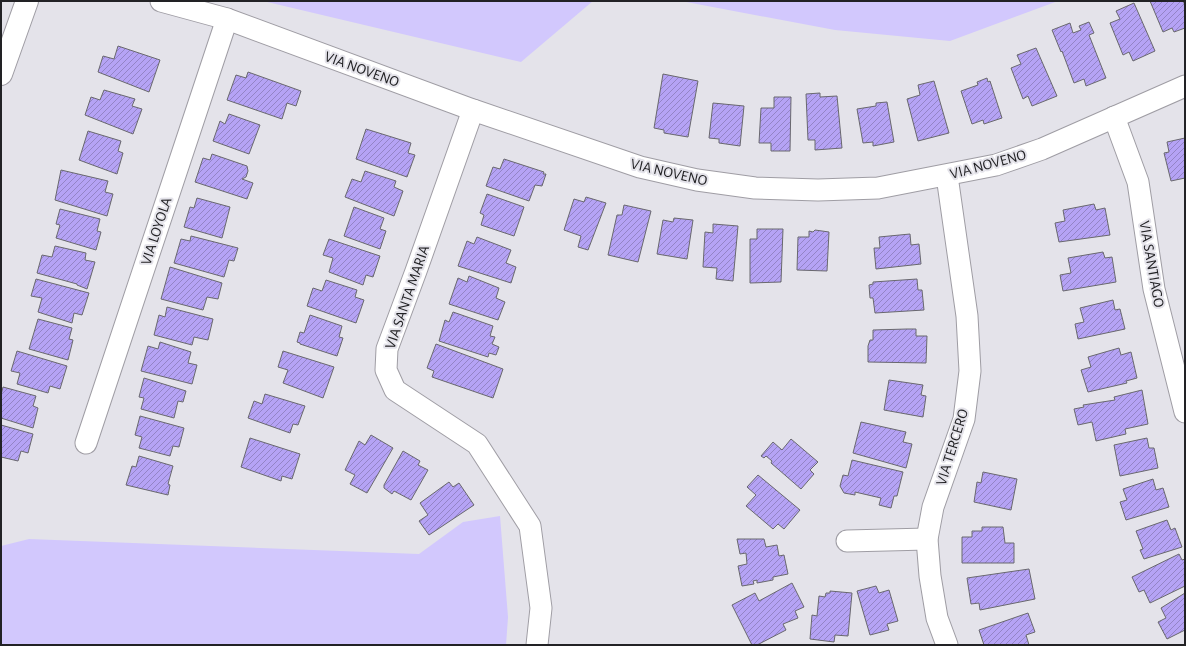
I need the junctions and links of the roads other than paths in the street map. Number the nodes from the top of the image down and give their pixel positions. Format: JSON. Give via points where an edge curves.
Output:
{"nodes":[{"id":1,"x":27,"y":1,"type":"edge"},
{"id":2,"x":161,"y":1,"type":"edge"},
{"id":3,"x":227,"y":19,"type":"junction"},
{"id":4,"x":1,"y":74,"type":"edge"},
{"id":5,"x":1185,"y":86,"type":"edge"},
{"id":6,"x":473,"y":110,"type":"junction"},
{"id":7,"x":1114,"y":117,"type":"junction"},
{"id":8,"x":947,"y":176,"type":"junction"},
{"id":9,"x":1185,"y":412,"type":"edge"},
{"id":10,"x":86,"y":443,"type":"dead end"},
{"id":11,"x":927,"y":539,"type":"junction"},
{"id":12,"x":847,"y":541,"type":"dead end"},
{"id":13,"x":538,"y":645,"type":"edge"},
{"id":14,"x":947,"y":645,"type":"edge"}],
"edges":[{"from":1,"to":4,"type":"main road"},
{"from":2,"to":3,"type":"street","name":"VIA NOVENO"},
{"from":3,"to":6,"type":"street","name":"VIA NOVENO"},
{"from":3,"to":10,"type":"street","name":"VIA LOYOLA"},
{"from":5,"to":7,"type":"street","name":"VIA NOVENO"},
{"from":6,"to":8,"type":"street","name":"VIA NOVENO","via":[[640,167],[697,180],[748,187],[818,190],[878,188]]},
{"from":6,"to":13,"type":"street","name":"VIA SANTA MARIA","via":[[387,349],[386,370],[395,390],[477,444],[530,526],[541,608]]},
{"from":7,"to":8,"type":"street","name":"VIA NOVENO","via":[[1042,149],[996,165]]},
{"from":7,"to":9,"type":"street","name":"VIA SANTIAGO","via":[[1138,182],[1154,289]]},
{"from":8,"to":11,"type":"street","name":"VIA TERCERO","via":[[967,316],[970,371],[964,419],[933,508]]},
{"from":11,"to":12,"type":"street"},
{"from":11,"to":14,"type":"street","name":"VIA TERCERO","via":[[937,618]]}]}
